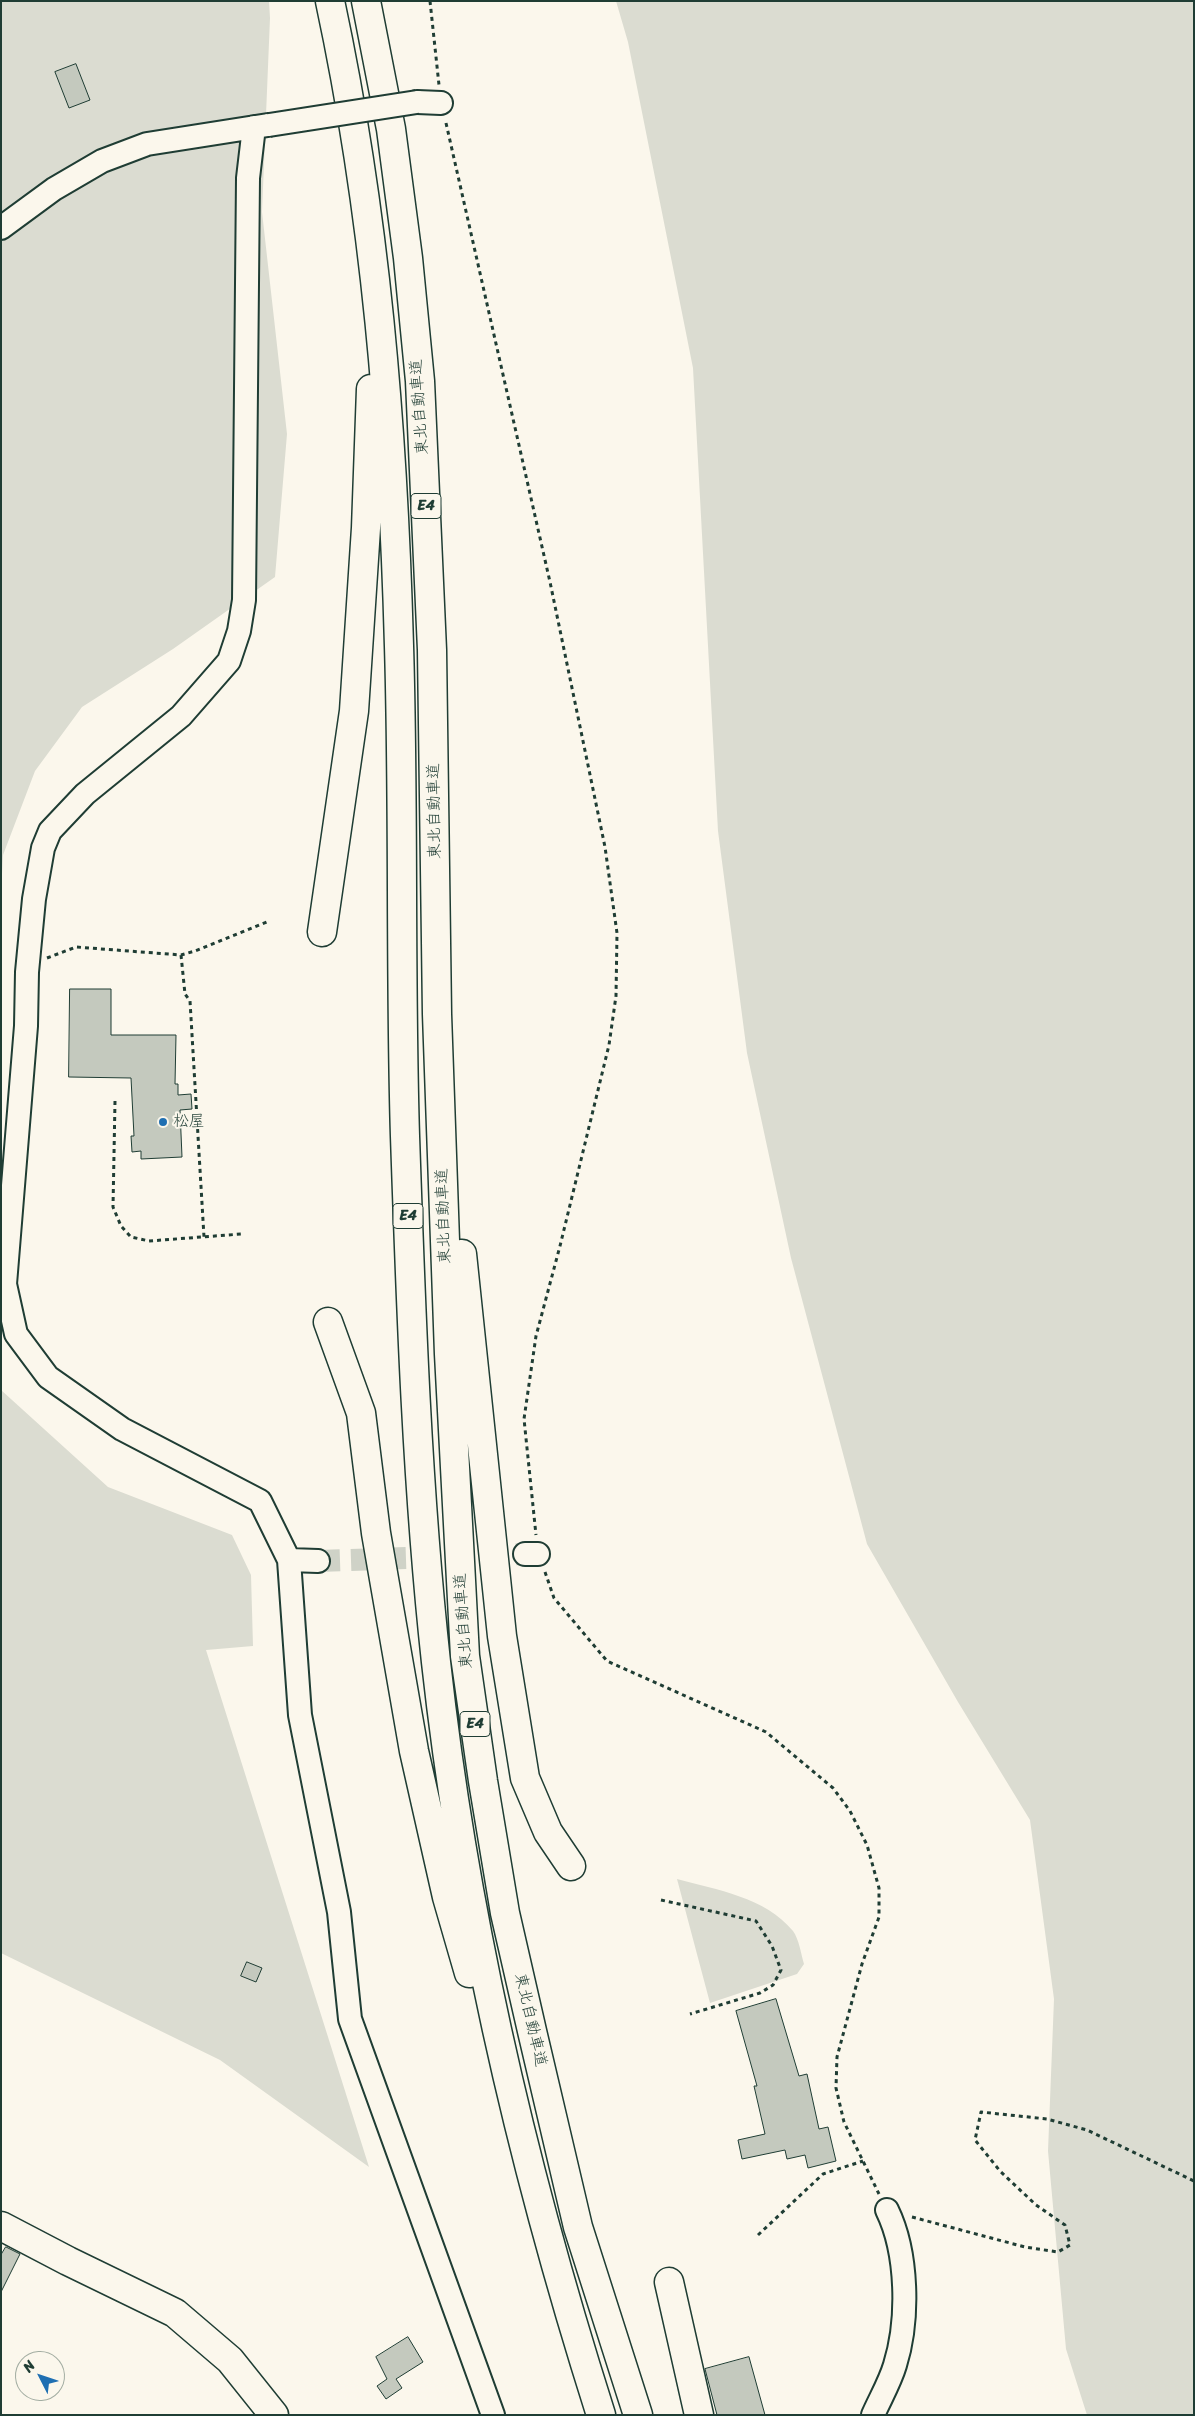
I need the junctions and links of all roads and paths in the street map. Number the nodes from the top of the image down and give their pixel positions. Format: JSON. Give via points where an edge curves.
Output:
{"nodes":[{"id":1,"x":330,"y":1,"type":"edge"},
{"id":2,"x":366,"y":1,"type":"edge"},
{"id":3,"x":430,"y":1,"type":"edge"},
{"id":4,"x":441,"y":103,"type":"junction"},
{"id":5,"x":262,"y":126,"type":"junction"},
{"id":6,"x":1,"y":228,"type":"edge"},
{"id":7,"x":375,"y":264,"type":"junction"},
{"id":8,"x":269,"y":921,"type":"dead end"},
{"id":9,"x":322,"y":932,"type":"dead end"},
{"id":10,"x":181,"y":955,"type":"junction"},
{"id":11,"x":27,"y":970,"type":"junction"},
{"id":12,"x":437,"y":1014,"type":"junction"},
{"id":13,"x":115,"y":1101,"type":"dead end"},
{"id":14,"x":241,"y":1234,"type":"dead end"},
{"id":15,"x":204,"y":1237,"type":"junction"},
{"id":16,"x":328,"y":1322,"type":"dead end"},
{"id":17,"x":289,"y":1560,"type":"junction"},
{"id":18,"x":318,"y":1561,"type":"tunnel mouth"},
{"id":19,"x":570,"y":1866,"type":"dead end"},
{"id":20,"x":661,"y":1900,"type":"dead end"},
{"id":21,"x":690,"y":2014,"type":"dead end"},
{"id":22,"x":863,"y":2161,"type":"junction"},
{"id":23,"x":1194,"y":2181,"type":"edge"},
{"id":24,"x":887,"y":2210,"type":"junction"},
{"id":25,"x":1,"y":2226,"type":"edge"},
{"id":26,"x":758,"y":2235,"type":"dead end"},
{"id":27,"x":548,"y":2238,"type":"junction"},
{"id":28,"x":669,"y":2282,"type":"dead end"},
{"id":29,"x":274,"y":2415,"type":"edge"},
{"id":30,"x":494,"y":2415,"type":"edge"},
{"id":31,"x":601,"y":2415,"type":"edge"},
{"id":32,"x":638,"y":2415,"type":"edge"},
{"id":33,"x":699,"y":2415,"type":"edge"},
{"id":34,"x":873,"y":2415,"type":"edge"}],
"edges":[{"from":1,"to":7,"type":"main road","name":"東北自動車道","number":"E4","via":[[356,136]]},
{"from":2,"to":12,"type":"main road","name":"東北自動車道","number":"E4","via":[[392,129],[420,381],[432,650]]},
{"from":3,"to":4,"type":"path"},
{"from":4,"to":5,"type":"street","bridge":true,"via":[[417,102]]},
{"from":4,"to":22,"type":"path","via":[[550,582],[605,847],[617,933],[616,996],[608,1045],[536,1336],[524,1419],[531,1554],[554,1598],[607,1661],[766,1732],[833,1788],[850,1811],[867,1845],[879,1888],[879,1917],[862,1964],[837,2057],[836,2088],[844,2122]]},
{"from":5,"to":6,"type":"street","via":[[147,144],[102,161]]},
{"from":5,"to":11,"type":"street","via":[[248,178],[244,600],[239,630],[229,661],[181,716],[85,794],[50,831],[42,848]]},
{"from":7,"to":9,"type":"main road","via":[[366,528],[354,711]]},
{"from":7,"to":27,"type":"main road","name":"東北自動車道","number":"E4","via":[[387,384],[395,518],[400,652],[405,1140],[425,1538],[436,1661],[475,1919],[500,2043]]},
{"from":8,"to":10,"type":"path"},
{"from":10,"to":11,"type":"path","via":[[76,947]]},
{"from":10,"to":15,"type":"path","via":[[185,994],[190,1001]]},
{"from":11,"to":17,"type":"street","via":[[26,1026],[5,1284],[16,1334],[48,1377],[122,1429],[260,1501]]},
{"from":12,"to":19,"type":"main road","via":[[502,1636],[526,1778],[548,1832]]},
{"from":12,"to":32,"type":"main road","name":"東北自動車道","number":"E4","via":[[449,1354],[465,1656],[505,1913],[578,2227]]},
{"from":13,"to":15,"type":"path","via":[[113,1207],[121,1226],[131,1237],[149,1241]]},
{"from":14,"to":15,"type":"path"},
{"from":16,"to":27,"type":"main road","via":[[361,1412],[376,1533],[414,1751],[447,1897]]},
{"from":17,"to":18,"type":"street"},
{"from":17,"to":30,"type":"street","via":[[300,1715],[339,1912],[350,2019]]},
{"from":20,"to":21,"type":"path","via":[[756,1921],[772,1946],[781,1970],[773,1985],[760,1993]]},
{"from":22,"to":24,"type":"path"},
{"from":22,"to":26,"type":"path","via":[[823,2174]]},
{"from":23,"to":24,"type":"path","via":[[1087,2130],[1047,2119],[981,2112],[975,2140],[1007,2178],[1036,2205],[1065,2225],[1070,2245],[1058,2252],[1025,2247]]},
{"from":24,"to":34,"type":"street","via":[[896,2228],[903,2270],[903,2337],[895,2368]]},
{"from":25,"to":29,"type":"main road","via":[[175,2313],[230,2360]]},
{"from":27,"to":31,"type":"main road","name":"東北自動車道","number":"E4"},
{"from":28,"to":33,"type":"main road"}]}
